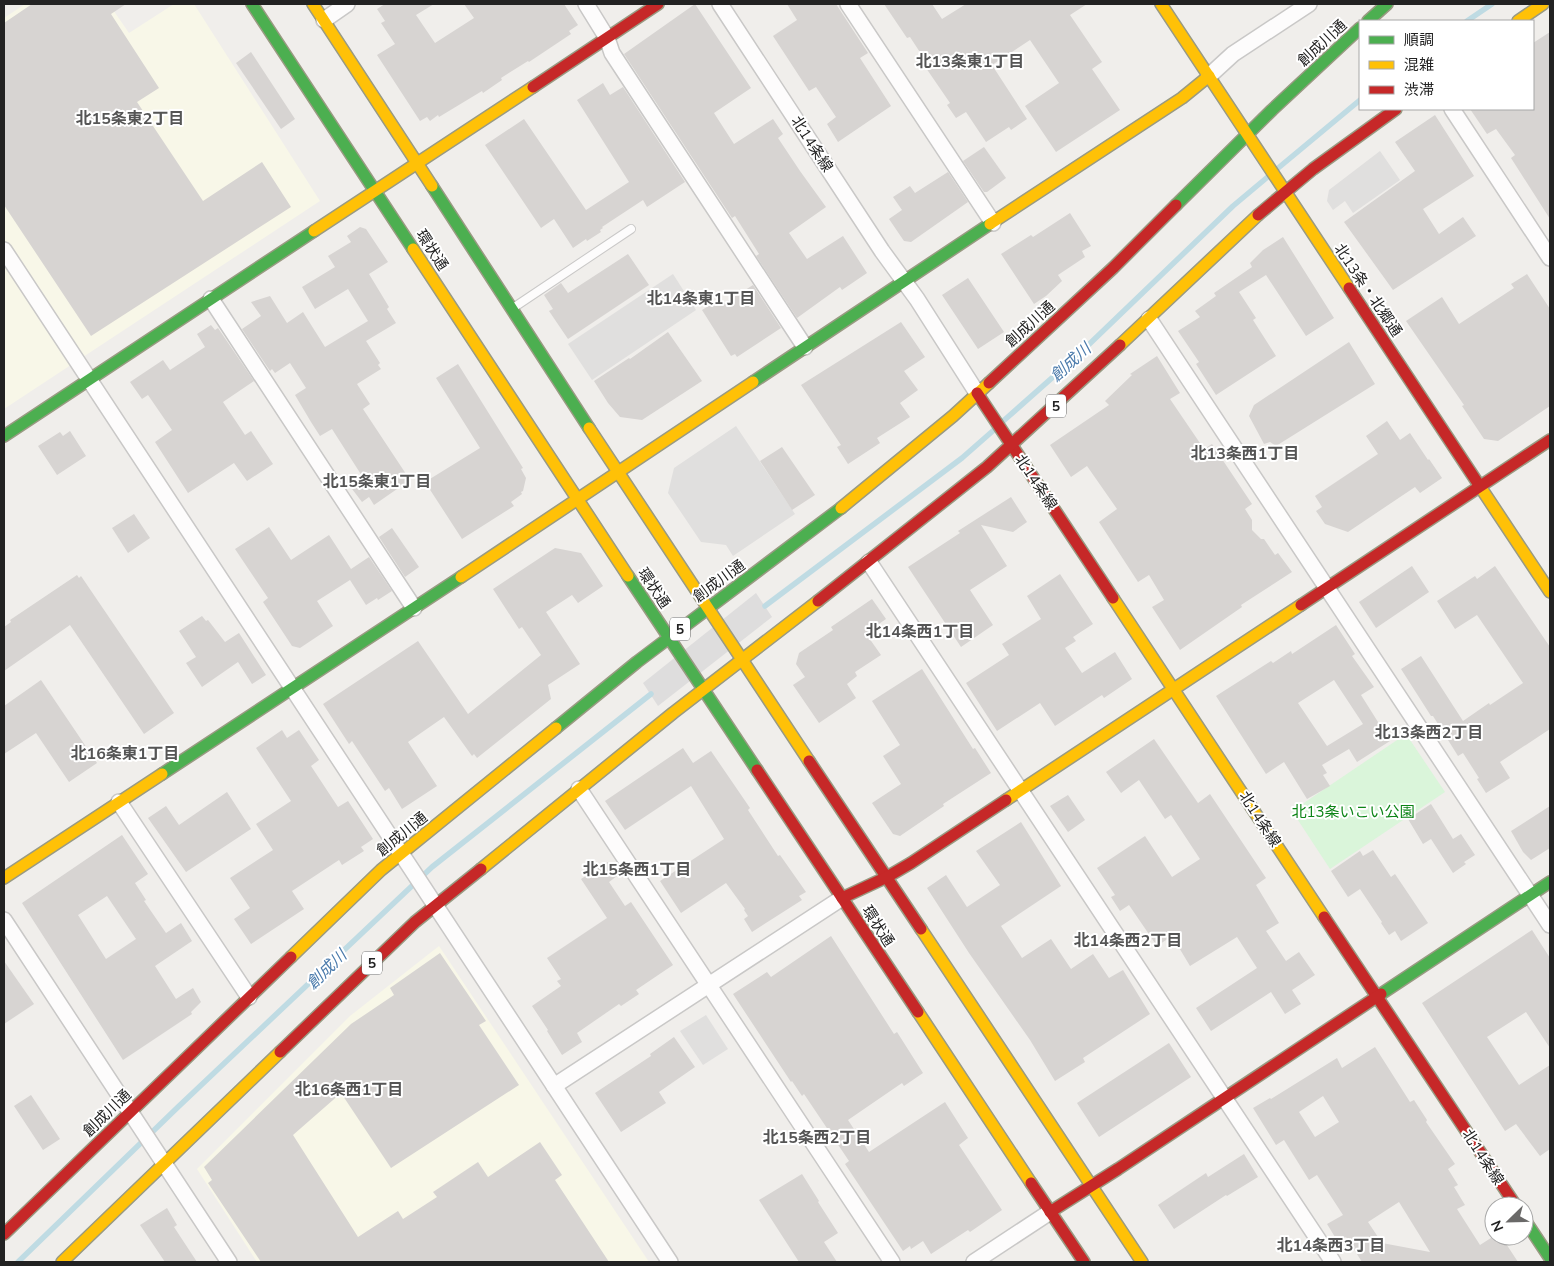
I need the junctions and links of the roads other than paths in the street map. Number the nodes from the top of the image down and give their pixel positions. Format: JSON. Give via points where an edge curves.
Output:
{"nodes":[{"id":1,"x":252,"y":4,"type":"edge"},
{"id":2,"x":313,"y":4,"type":"edge"},
{"id":3,"x":347,"y":4,"type":"edge"},
{"id":4,"x":586,"y":4,"type":"edge"},
{"id":5,"x":658,"y":4,"type":"edge"},
{"id":6,"x":720,"y":4,"type":"edge"},
{"id":7,"x":848,"y":4,"type":"edge"},
{"id":8,"x":1161,"y":4,"type":"edge"},
{"id":9,"x":1309,"y":4,"type":"edge"},
{"id":10,"x":1386,"y":4,"type":"edge"},
{"id":11,"x":1543,"y":4,"type":"edge"},
{"id":12,"x":324,"y":20,"type":"junction"},
{"id":13,"x":1369,"y":20,"type":"edge"},
{"id":14,"x":1519,"y":20,"type":"edge"},
{"id":15,"x":1359,"y":29,"type":"edge"},
{"id":16,"x":607,"y":38,"type":"junction"},
{"id":17,"x":1210,"y":76,"type":"junction"},
{"id":18,"x":1395,"y":110,"type":"edge"},
{"id":19,"x":1453,"y":110,"type":"edge"},
{"id":20,"x":1248,"y":134,"type":"junction"},
{"id":21,"x":417,"y":163,"type":"junction"},
{"id":22,"x":374,"y":192,"type":"junction"},
{"id":23,"x":1285,"y":192,"type":"junction"},
{"id":24,"x":993,"y":223,"type":"junction"},
{"id":25,"x":630,"y":230,"type":"dead end"},
{"id":26,"x":4,"y":250,"type":"edge"},
{"id":27,"x":1550,"y":258,"type":"edge"},
{"id":28,"x":904,"y":281,"type":"junction"},
{"id":29,"x":211,"y":299,"type":"junction"},
{"id":30,"x":511,"y":309,"type":"junction"},
{"id":31,"x":1150,"y":319,"type":"junction"},
{"id":32,"x":805,"y":347,"type":"junction"},
{"id":33,"x":88,"y":380,"type":"junction"},
{"id":34,"x":978,"y":393,"type":"junction"},
{"id":35,"x":4,"y":436,"type":"edge"},
{"id":36,"x":1550,"y":440,"type":"edge"},
{"id":37,"x":1012,"y":446,"type":"junction"},
{"id":38,"x":618,"y":472,"type":"junction"},
{"id":39,"x":1481,"y":486,"type":"junction"},
{"id":40,"x":577,"y":500,"type":"junction"},
{"id":41,"x":869,"y":562,"type":"junction"},
{"id":42,"x":1327,"y":588,"type":"junction"},
{"id":43,"x":1550,"y":592,"type":"edge"},
{"id":44,"x":414,"y":608,"type":"junction"},
{"id":45,"x":708,"y":608,"type":"junction"},
{"id":46,"x":669,"y":638,"type":"junction"},
{"id":47,"x":742,"y":660,"type":"junction"},
{"id":48,"x":291,"y":688,"type":"junction"},
{"id":49,"x":1174,"y":688,"type":"junction"},
{"id":50,"x":704,"y":690,"type":"junction"},
{"id":51,"x":579,"y":789,"type":"junction"},
{"id":52,"x":1020,"y":790,"type":"junction"},
{"id":53,"x":119,"y":802,"type":"junction"},
{"id":54,"x":405,"y":860,"type":"junction"},
{"id":55,"x":887,"y":877,"type":"junction"},
{"id":56,"x":4,"y":878,"type":"edge"},
{"id":57,"x":1550,"y":882,"type":"edge"},
{"id":58,"x":1531,"y":895,"type":"junction"},
{"id":59,"x":842,"y":898,"type":"junction"},
{"id":60,"x":435,"y":905,"type":"junction"},
{"id":61,"x":4,"y":920,"type":"edge"},
{"id":62,"x":1550,"y":925,"type":"edge"},
{"id":63,"x":708,"y":986,"type":"junction"},
{"id":64,"x":1377,"y":996,"type":"junction"},
{"id":65,"x":249,"y":998,"type":"junction"},
{"id":66,"x":554,"y":1086,"type":"junction"},
{"id":67,"x":1224,"y":1098,"type":"junction"},
{"id":68,"x":130,"y":1112,"type":"junction"},
{"id":69,"x":160,"y":1157,"type":"junction"},
{"id":70,"x":1091,"y":1186,"type":"junction"},
{"id":71,"x":1509,"y":1196,"type":"edge"},
{"id":72,"x":1050,"y":1212,"type":"junction"},
{"id":73,"x":4,"y":1234,"type":"edge"},
{"id":74,"x":1534,"y":1234,"type":"edge"},
{"id":75,"x":1550,"y":1258,"type":"edge"},
{"id":76,"x":62,"y":1262,"type":"edge"},
{"id":77,"x":229,"y":1262,"type":"edge"},
{"id":78,"x":670,"y":1262,"type":"edge"},
{"id":79,"x":892,"y":1262,"type":"edge"},
{"id":80,"x":974,"y":1262,"type":"edge"},
{"id":81,"x":1084,"y":1262,"type":"edge"},
{"id":82,"x":1142,"y":1262,"type":"edge"},
{"id":83,"x":1333,"y":1262,"type":"edge"}],
"edges":[{"from":1,"to":22,"type":"main road","name":"環状通"},
{"from":2,"to":12,"type":"main road"},
{"from":3,"to":12,"type":"street"},
{"from":4,"to":16,"type":"street"},
{"from":5,"to":16,"type":"main road"},
{"from":6,"to":28,"type":"street","name":"北14条線"},
{"from":7,"to":24,"type":"street"},
{"from":8,"to":17,"type":"main road","name":"北13条・北郷通"},
{"from":9,"to":17,"type":"street","via":[[1234,54]]},
{"from":10,"to":13,"type":"main road","name":"創成川通"},
{"from":11,"to":14,"type":"main road"},
{"from":12,"to":21,"type":"main road"},
{"from":15,"to":20,"type":"main road","name":"創成川通","number":"5"},
{"from":16,"to":21,"type":"main road"},
{"from":16,"to":32,"type":"street","via":[[611,50]]},
{"from":17,"to":20,"type":"main road","name":"北13条・北郷通"},
{"from":17,"to":24,"type":"main road","via":[[1182,98]]},
{"from":18,"to":23,"type":"main road","number":"5"},
{"from":19,"to":27,"type":"street"},
{"from":20,"to":23,"type":"main road","name":"北13条・北郷通"},
{"from":20,"to":34,"type":"main road","name":"創成川通","number":"5","via":[[1114,268]]},
{"from":21,"to":22,"type":"main road"},
{"from":21,"to":30,"type":"main road"},
{"from":22,"to":29,"type":"main road"},
{"from":22,"to":40,"type":"main road","name":"環状通"},
{"from":23,"to":31,"type":"main road","number":"5"},
{"from":23,"to":39,"type":"main road","name":"北13条・北郷通"},
{"from":24,"to":28,"type":"main road"},
{"from":25,"to":30,"type":"lane"},
{"from":26,"to":33,"type":"street"},
{"from":28,"to":32,"type":"main road"},
{"from":28,"to":34,"type":"street","name":"北14条線"},
{"from":29,"to":33,"type":"main road"},
{"from":29,"to":44,"type":"street"},
{"from":30,"to":38,"type":"main road"},
{"from":31,"to":37,"type":"main road","number":"5"},
{"from":31,"to":42,"type":"street"},
{"from":32,"to":38,"type":"main road"},
{"from":33,"to":35,"type":"main road"},
{"from":33,"to":48,"type":"street"},
{"from":34,"to":37,"type":"main road","name":"北14条線"},
{"from":34,"to":45,"type":"main road","name":"創成川通","number":"5","via":[[847,502]]},
{"from":36,"to":39,"type":"main road"},
{"from":37,"to":41,"type":"main road","number":"5"},
{"from":37,"to":49,"type":"main road","name":"北14条線"},
{"from":38,"to":40,"type":"main road"},
{"from":38,"to":45,"type":"main road"},
{"from":39,"to":42,"type":"main road"},
{"from":39,"to":43,"type":"main road","name":"北13条・北郷通"},
{"from":40,"to":44,"type":"main road"},
{"from":40,"to":46,"type":"main road","name":"環状通"},
{"from":41,"to":47,"type":"main road","number":"5"},
{"from":41,"to":52,"type":"street"},
{"from":42,"to":49,"type":"main road"},
{"from":42,"to":58,"type":"street"},
{"from":44,"to":48,"type":"main road"},
{"from":45,"to":46,"type":"main road","name":"創成川通","number":"5"},
{"from":45,"to":47,"type":"main road"},
{"from":46,"to":50,"type":"main road","name":"環状通"},
{"from":46,"to":54,"type":"main road","name":"創成川通","number":"5"},
{"from":47,"to":50,"type":"main road","number":"5"},
{"from":47,"to":55,"type":"main road"},
{"from":48,"to":53,"type":"main road"},
{"from":48,"to":54,"type":"street"},
{"from":49,"to":52,"type":"main road"},
{"from":49,"to":64,"type":"main road","name":"北14条線"},
{"from":50,"to":51,"type":"main road","number":"5"},
{"from":50,"to":59,"type":"main road","name":"環状通"},
{"from":51,"to":60,"type":"main road","number":"5"},
{"from":51,"to":63,"type":"street"},
{"from":52,"to":55,"type":"main road"},
{"from":52,"to":67,"type":"street"},
{"from":53,"to":56,"type":"main road"},
{"from":53,"to":65,"type":"street"},
{"from":54,"to":60,"type":"street"},
{"from":54,"to":65,"type":"main road","name":"創成川通","number":"5","via":[[381,870]]},
{"from":55,"to":59,"type":"main road"},
{"from":55,"to":70,"type":"main road"},
{"from":57,"to":58,"type":"main road"},
{"from":58,"to":62,"type":"street"},
{"from":58,"to":64,"type":"main road"},
{"from":59,"to":63,"type":"street"},
{"from":59,"to":72,"type":"main road","name":"環状通"},
{"from":60,"to":66,"type":"street"},
{"from":60,"to":69,"type":"main road","number":"5"},
{"from":61,"to":68,"type":"street"},
{"from":63,"to":66,"type":"street"},
{"from":63,"to":79,"type":"street"},
{"from":64,"to":67,"type":"main road"},
{"from":64,"to":71,"type":"main road","name":"北14条線"},
{"from":65,"to":68,"type":"main road","name":"創成川通","number":"5"},
{"from":66,"to":78,"type":"street"},
{"from":67,"to":70,"type":"main road"},
{"from":67,"to":83,"type":"street"},
{"from":68,"to":69,"type":"street"},
{"from":68,"to":73,"type":"main road","name":"創成川通","number":"5"},
{"from":69,"to":76,"type":"main road","number":"5"},
{"from":69,"to":77,"type":"street"},
{"from":70,"to":72,"type":"main road"},
{"from":70,"to":82,"type":"main road"},
{"from":72,"to":80,"type":"street"},
{"from":72,"to":81,"type":"main road","name":"環状通"},
{"from":74,"to":75,"type":"main road"}]}
